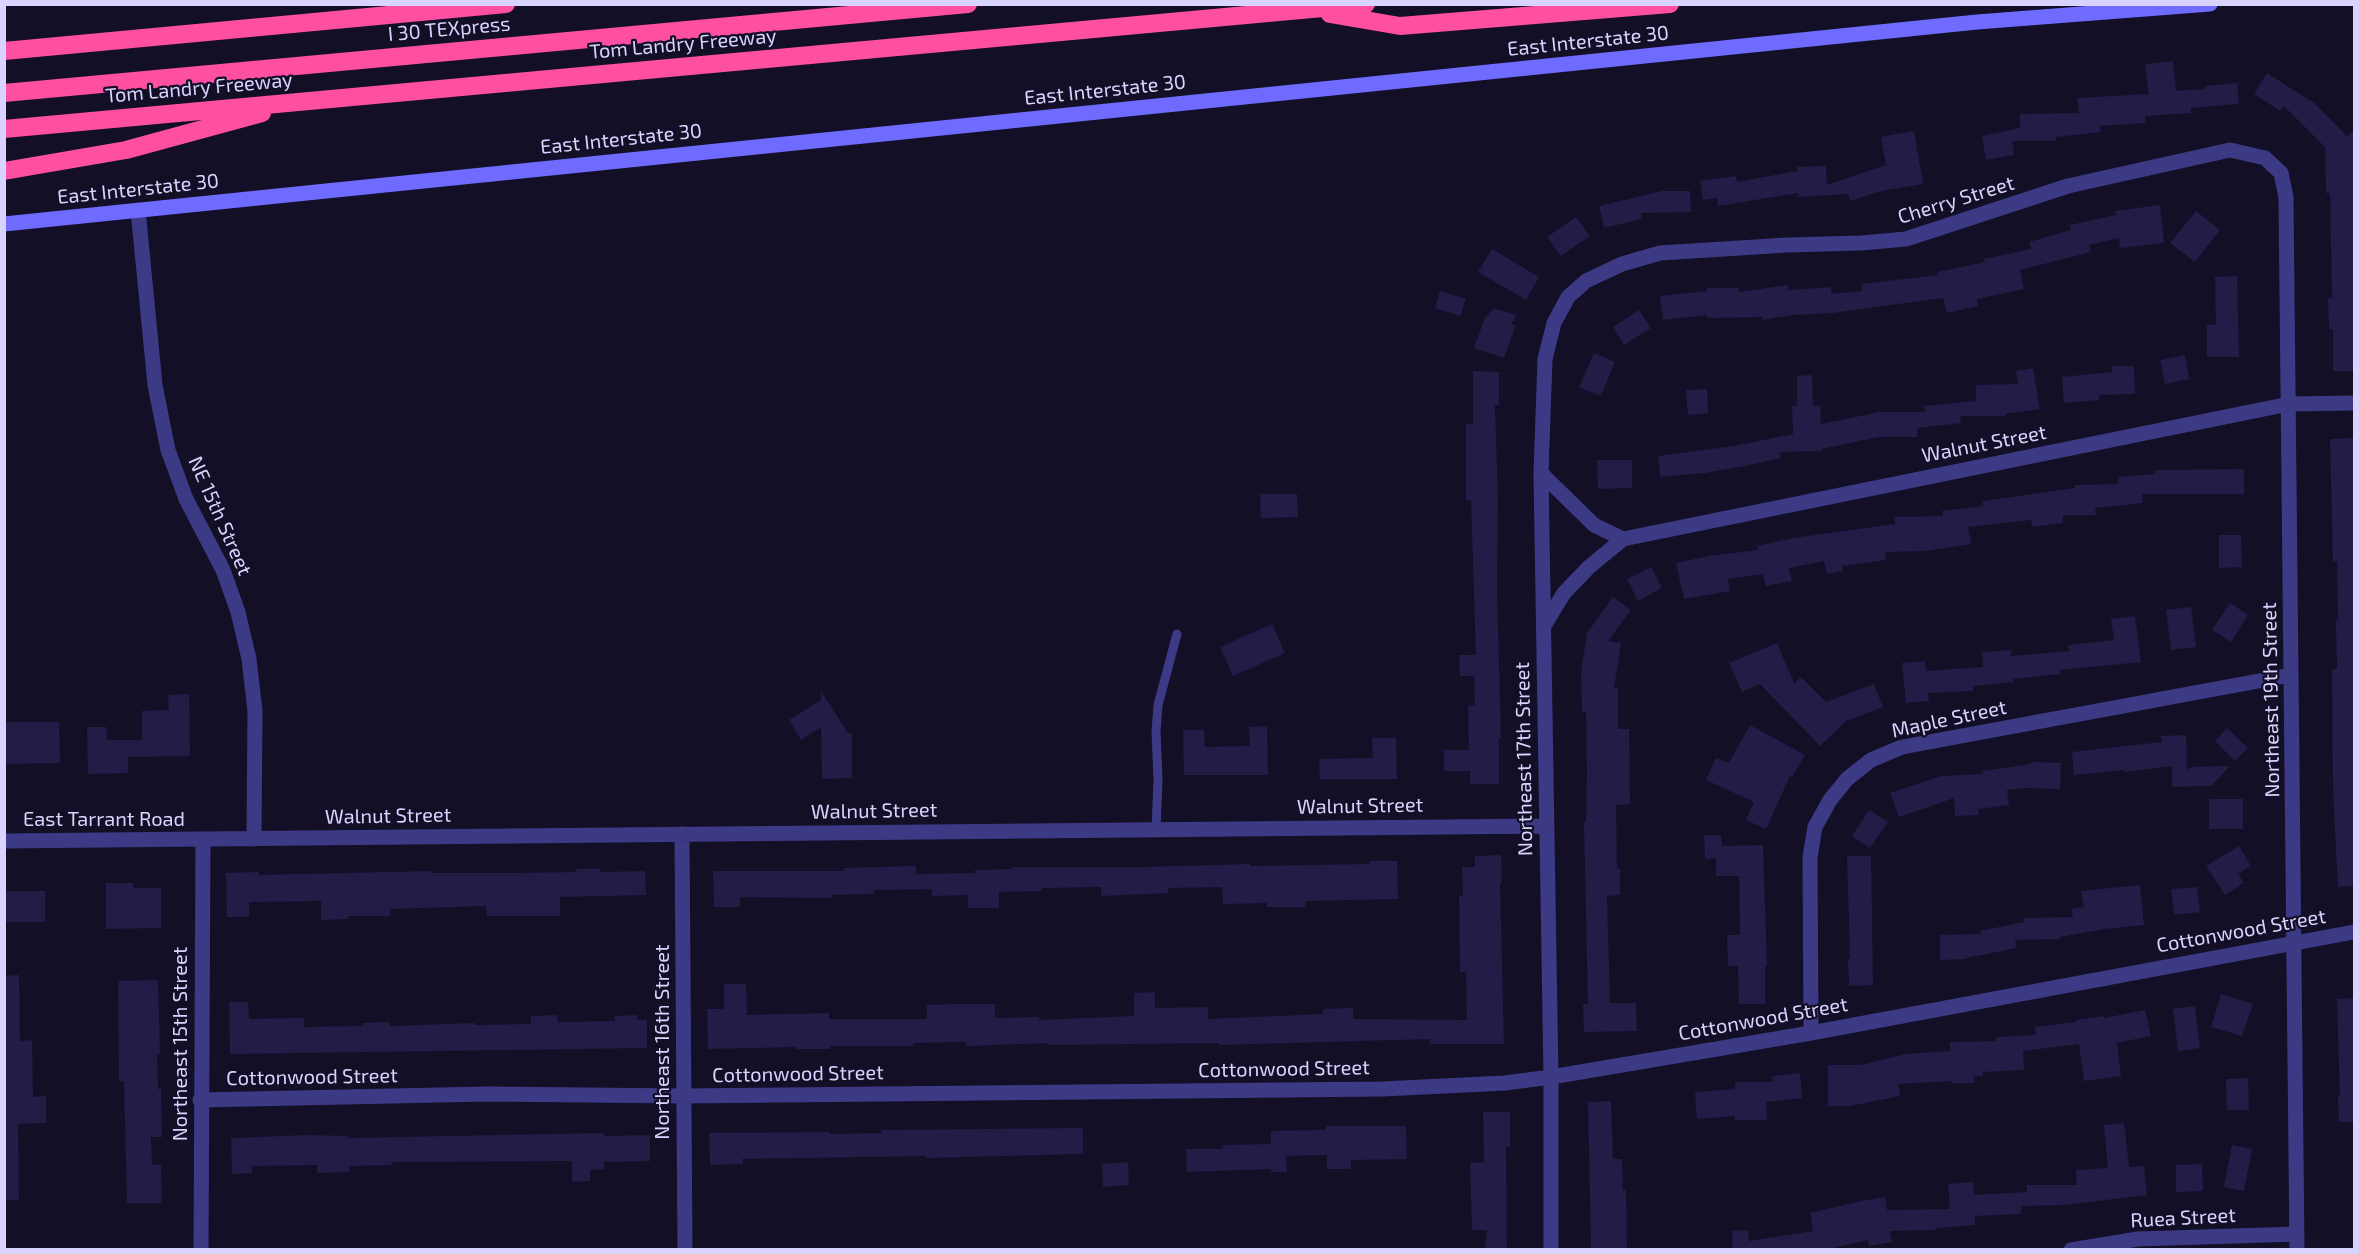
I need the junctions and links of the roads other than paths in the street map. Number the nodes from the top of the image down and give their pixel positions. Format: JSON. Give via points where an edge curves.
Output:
{"nodes":[{"id":1,"x":506,"y":4,"type":"edge"},
{"id":2,"x":968,"y":4,"type":"edge"},
{"id":3,"x":1366,"y":4,"type":"edge"},
{"id":4,"x":1671,"y":4,"type":"edge"},
{"id":5,"x":2210,"y":4,"type":"edge"},
{"id":6,"x":1305,"y":10,"type":"junction"},
{"id":7,"x":4,"y":51,"type":"edge"},
{"id":8,"x":4,"y":93,"type":"edge"},
{"id":9,"x":310,"y":100,"type":"junction"},
{"id":10,"x":4,"y":129,"type":"edge"},
{"id":11,"x":2265,"y":158,"type":"joint"},
{"id":12,"x":4,"y":171,"type":"edge"},
{"id":13,"x":138,"y":210,"type":"junction"},
{"id":14,"x":4,"y":224,"type":"edge"},
{"id":15,"x":1586,"y":281,"type":"joint"},
{"id":16,"x":2355,"y":403,"type":"edge"},
{"id":17,"x":2289,"y":404,"type":"junction"},
{"id":18,"x":1541,"y":473,"type":"junction"},
{"id":19,"x":1623,"y":539,"type":"junction"},
{"id":20,"x":1544,"y":625,"type":"junction"},
{"id":21,"x":1177,"y":634,"type":"dead end"},
{"id":22,"x":2291,"y":675,"type":"junction"},
{"id":23,"x":1546,"y":826,"type":"junction"},
{"id":24,"x":1156,"y":829,"type":"junction"},
{"id":25,"x":682,"y":834,"type":"junction"},
{"id":26,"x":203,"y":839,"type":"junction"},
{"id":27,"x":254,"y":839,"type":"junction"},
{"id":28,"x":4,"y":841,"type":"edge"},
{"id":29,"x":2355,"y":932,"type":"edge"},
{"id":30,"x":2295,"y":943,"type":"junction"},
{"id":31,"x":1811,"y":1033,"type":"junction"},
{"id":32,"x":1551,"y":1077,"type":"junction"},
{"id":33,"x":683,"y":1096,"type":"junction"},
{"id":34,"x":200,"y":1100,"type":"junction"},
{"id":35,"x":2297,"y":1234,"type":"junction"},
{"id":36,"x":201,"y":1250,"type":"edge"},
{"id":37,"x":685,"y":1250,"type":"edge"},
{"id":38,"x":1551,"y":1250,"type":"edge"},
{"id":39,"x":2071,"y":1250,"type":"edge"},
{"id":40,"x":2297,"y":1250,"type":"edge"}],
"edges":[{"from":1,"to":7,"type":"highway"},
{"from":2,"to":8,"type":"highway","name":"I 30 TEXpress"},
{"from":3,"to":6,"type":"highway","name":"Tom Landry Freeway"},
{"from":4,"to":6,"type":"highway","via":[[1400,26]]},
{"from":5,"to":13,"type":"main road","name":"East Interstate 30","via":[[1977,22]]},
{"from":6,"to":9,"type":"highway","name":"Tom Landry Freeway"},
{"from":9,"to":10,"type":"highway","name":"Tom Landry Freeway"},
{"from":9,"to":12,"type":"highway","via":[[126,150]]},
{"from":11,"to":15,"type":"street","name":"Cherry Street","via":[[2230,150],[2177,161],[2068,186],[1906,239],[1660,253],[1622,264]]},
{"from":11,"to":17,"type":"street","name":"Northeast 19th Street","via":[[2281,173],[2286,197]]},
{"from":13,"to":14,"type":"main road","name":"East Interstate 30"},
{"from":13,"to":27,"type":"street","name":"NE 15th Street","via":[[155,386],[168,450],[186,499],[223,570],[249,658],[255,711]]},
{"from":15,"to":18,"type":"street","name":"Northeast 17th Street","via":[[1568,297],[1554,323],[1545,359]]},
{"from":16,"to":17,"type":"street","name":"Walnut Street"},
{"from":17,"to":19,"type":"street","name":"Walnut Street"},
{"from":17,"to":22,"type":"street","name":"Northeast 19th Street"},
{"from":18,"to":19,"type":"street","via":[[1594,525]]},
{"from":18,"to":20,"type":"street","name":"Northeast 17th Street"},
{"from":19,"to":20,"type":"street","name":"Walnut Street","via":[[1564,593]]},
{"from":20,"to":23,"type":"street","name":"Northeast 17th Street"},
{"from":21,"to":24,"type":"lane","via":[[1158,705]]},
{"from":22,"to":30,"type":"street","name":"Northeast 19th Street"},
{"from":22,"to":31,"type":"street","name":"Maple Street","via":[[1902,747],[1871,760],[1847,779],[1815,827],[1810,857]]},
{"from":23,"to":24,"type":"street","name":"Walnut Street"},
{"from":23,"to":32,"type":"street","name":"Northeast 17th Street"},
{"from":24,"to":25,"type":"street","name":"Walnut Street"},
{"from":25,"to":27,"type":"street","name":"Walnut Street"},
{"from":25,"to":33,"type":"street","name":"Northeast 16th Street"},
{"from":26,"to":27,"type":"street","name":"Walnut Street"},
{"from":26,"to":28,"type":"street","name":"East Tarrant Road"},
{"from":26,"to":34,"type":"street","name":"Northeast 15th Street"},
{"from":29,"to":30,"type":"street","name":"Cottonwood Street"},
{"from":30,"to":31,"type":"street","name":"Cottonwood Street"},
{"from":30,"to":35,"type":"street","name":"Northeast 19th Street"},
{"from":31,"to":32,"type":"street","name":"Cottonwood Street"},
{"from":32,"to":33,"type":"street","name":"Cottonwood Street","via":[[1382,1089]]},
{"from":32,"to":38,"type":"street","name":"Northeast 17th Street"},
{"from":33,"to":34,"type":"street","name":"Cottonwood Street","via":[[488,1094]]},
{"from":33,"to":37,"type":"street","name":"Northeast 16th Street"},
{"from":34,"to":36,"type":"street","name":"Northeast 15th Street"},
{"from":35,"to":39,"type":"street","name":"Ruea Street","via":[[2138,1239]]},
{"from":35,"to":40,"type":"street","name":"Northeast 19th Street"}]}
